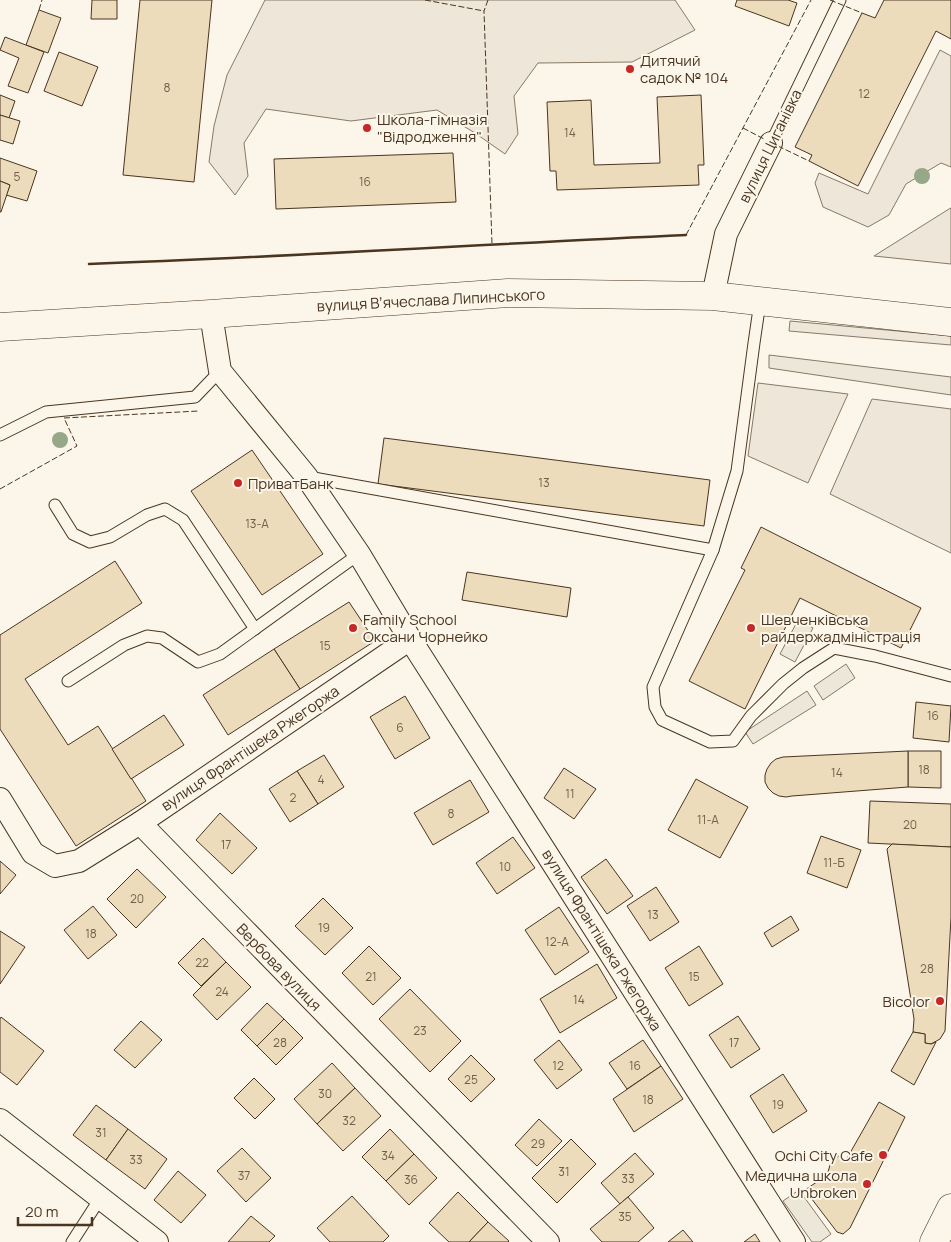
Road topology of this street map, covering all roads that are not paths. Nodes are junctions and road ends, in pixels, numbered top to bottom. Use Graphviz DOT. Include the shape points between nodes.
graph roads {
  1 [pos="840,0"];
  2 [pos="771,143"];
  3 [pos="713,296"];
  4 [pos="760,302"];
  5 [pos="210,314"];
  6 [pos="951,322"];
  7 [pos="0,327"];
  8 [pos="220,371"];
  9 [pos="0,435"];
  10 [pos="306,476"];
  11 [pos="55,505"];
  12 [pos="714,550"];
  13 [pos="359,554"];
  14 [pos="255,629"];
  15 [pos="410,639"];
  16 [pos="951,676"];
  17 [pos="68,681"];
  18 [pos="0,799"];
  19 [pos="140,823"];
  20 [pos="0,1120"];
  21 [pos="101,1198"];
  22 [pos="951,1208"];
  23 [pos="72,1242"];
  24 [pos="157,1242"];
  25 [pos="548,1242"];
  26 [pos="794,1242"];
  27 [pos="934,1242"];
  1 -- 2 [label="lane, вулиця Циганівка"];
  2 -- 3 [label="street, вулиця Циганівка" via="726,234"];
  3 -- 4 [label="main road, вулиця Вʼячеслава Липинського"];
  3 -- 5 [label="main road, вулиця Вʼячеслава Липинського" via="508,293"];
  4 -- 6 [label="main road, вулиця Вʼячеслава Липинського"];
  4 -- 12 [label="lane" via="737,471"];
  5 -- 7 [label="main road, вулиця Вʼячеслава Липинського"];
  5 -- 8 [label="street, вулиця Франтішека Ржегоржа"];
  8 -- 9 [label="lane" via="195,398 46,412"];
  8 -- 10 [label="street, вулиця Франтішека Ржегоржа"];
  10 -- 12 [label="lane"];
  10 -- 13 [label="street, вулиця Франтішека Ржегоржа"];
  11 -- 14 [label="lane" via="73,534 90,542 110,537 147,515 165,509 183,520"];
  12 -- 16 [label="lane" via="653,687 655,707 662,720 710,742 733,741 751,716 784,684 834,648"];
  13 -- 14 [label="lane"];
  13 -- 15 [label="street, вулиця Франтішека Ржегоржа"];
  14 -- 17 [label="lane" via="220,654 198,662 162,638 147,636 124,646"];
  15 -- 19 [label="street, вулиця Франтішека Ржегоржа"];
  15 -- 26 [label="street, вулиця Франтішека Ржегоржа"];
  18 -- 19 [label="street" via="33,852 55,866 79,861"];
  19 -- 25 [label="street, Вербова вулиця"];
  20 -- 21 [label="street"];
  21 -- 23 [label="lane"];
  21 -- 24 [label="street"];
  22 -- 27 [label="main road"];
}
